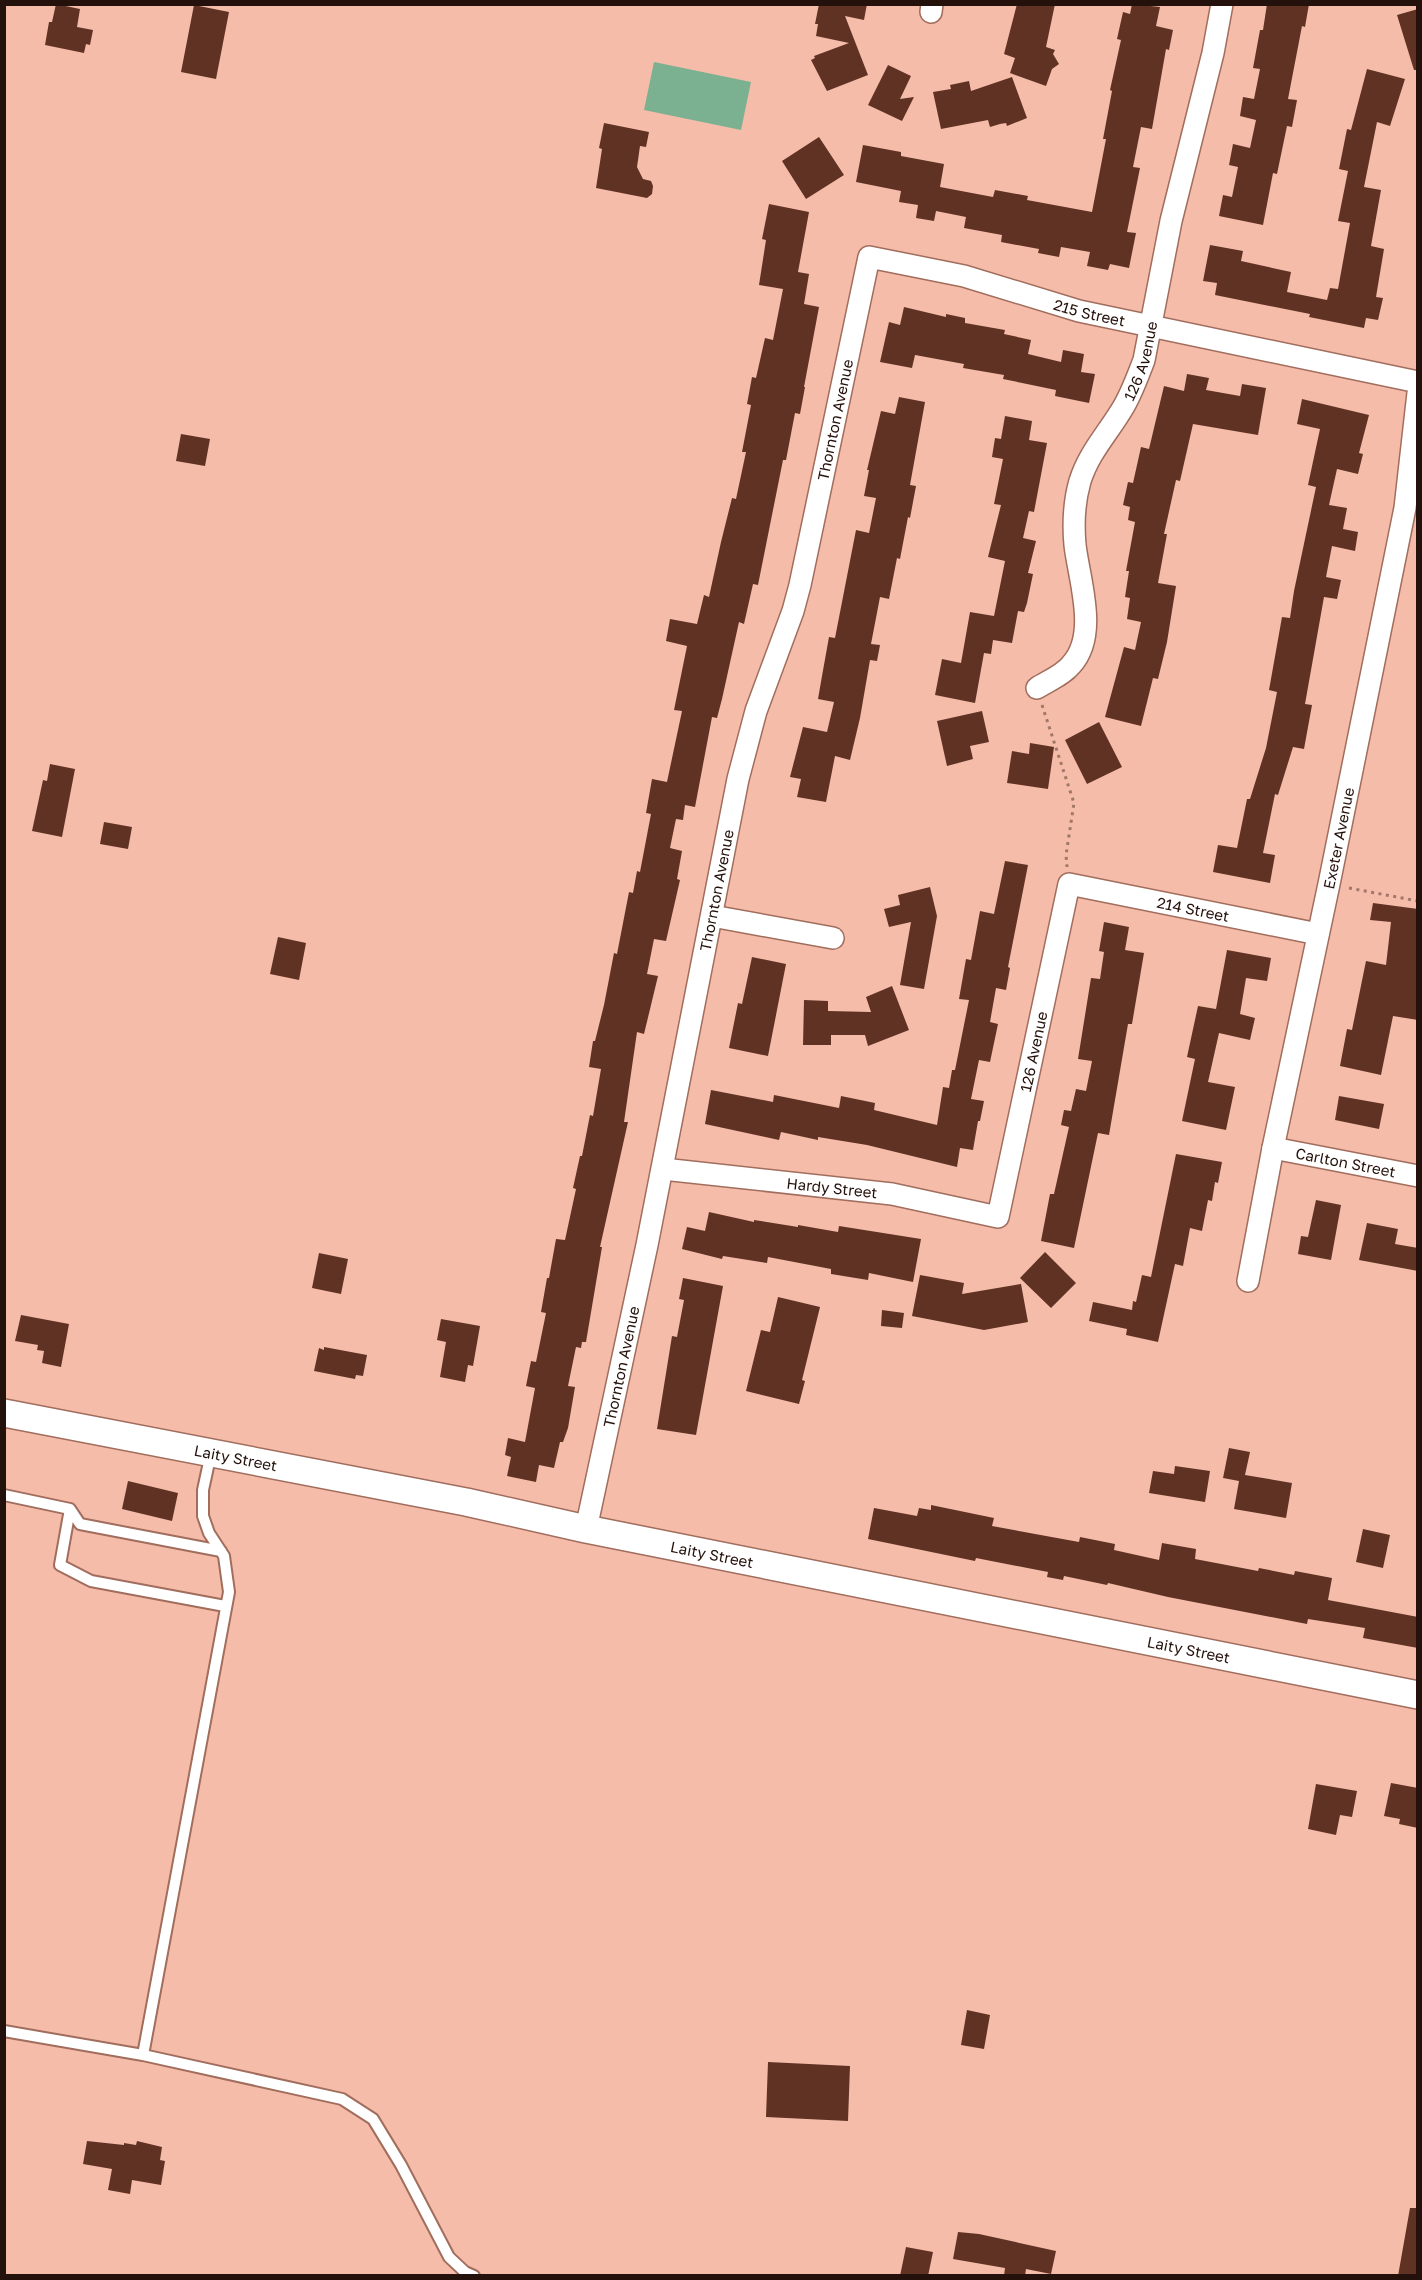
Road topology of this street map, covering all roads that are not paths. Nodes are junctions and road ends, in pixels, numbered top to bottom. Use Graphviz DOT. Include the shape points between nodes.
graph roads {
  1 [pos="1222,4"];
  2 [pos="869,257"];
  3 [pos="1151,325"];
  4 [pos="1418,382"];
  5 [pos="1418,393"];
  6 [pos="1037,688"];
  7 [pos="1069,884"];
  8 [pos="712,916"];
  9 [pos="1318,934"];
  10 [pos="833,938"];
  11 [pos="1273,1148"];
  12 [pos="663,1169"];
  13 [pos="1418,1176"];
  14 [pos="998,1217"];
  15 [pos="1248,1281"];
  16 [pos="4,1413"];
  17 [pos="211,1453"];
  18 [pos="4,1495"];
  19 [pos="70,1509"];
  20 [pos="586,1529"];
  21 [pos="221,1551"];
  22 [pos="225,1606"];
  23 [pos="1418,1695"];
  24 [pos="4,2031"];
  25 [pos="143,2055"];
  26 [pos="474,2276"];
  1 -- 3 [label="street, 126 Avenue"];
  2 -- 3 [label="street, 215 Street" via="964,276 1079,311"];
  2 -- 8 [label="street, Thornton Avenue" via="800,585 743,759"];
  3 -- 4 [label="street, 215 Street"];
  3 -- 6 [label="street, 126 Avenue" via="1138,376 1122,409 1091,453 1077,493 1075,545 1085,596 1079,652 1070,667"];
  5 -- 9 [label="street, Exeter Avenue" via="1405,508"];
  7 -- 9 [label="street, 214 Street"];
  7 -- 14 [label="street, 126 Avenue"];
  8 -- 10 [label="street"];
  8 -- 12 [label="street, Thornton Avenue"];
  9 -- 11 [label="street, Exeter Avenue"];
  11 -- 13 [label="street, Carlton Street"];
  11 -- 15 [label="street, Exeter Avenue"];
  12 -- 14 [label="street, Hardy Street" via="892,1194"];
  12 -- 20 [label="street, Thornton Avenue"];
  16 -- 17 [label="street, Laity Street"];
  17 -- 20 [label="street, Laity Street"];
  17 -- 21 [label="lane" via="203,1491 203,1516"];
  18 -- 19 [label="lane"];
  19 -- 21 [label="lane" via="80,1524"];
  19 -- 22 [label="lane" via="60,1565 91,1581"];
  20 -- 23 [label="street, Laity Street"];
  21 -- 22 [label="lane" via="229,1592"];
  22 -- 25 [label="lane"];
  24 -- 25 [label="lane"];
  25 -- 26 [label="lane" via="342,2099 373,2119 449,2257"];
}
